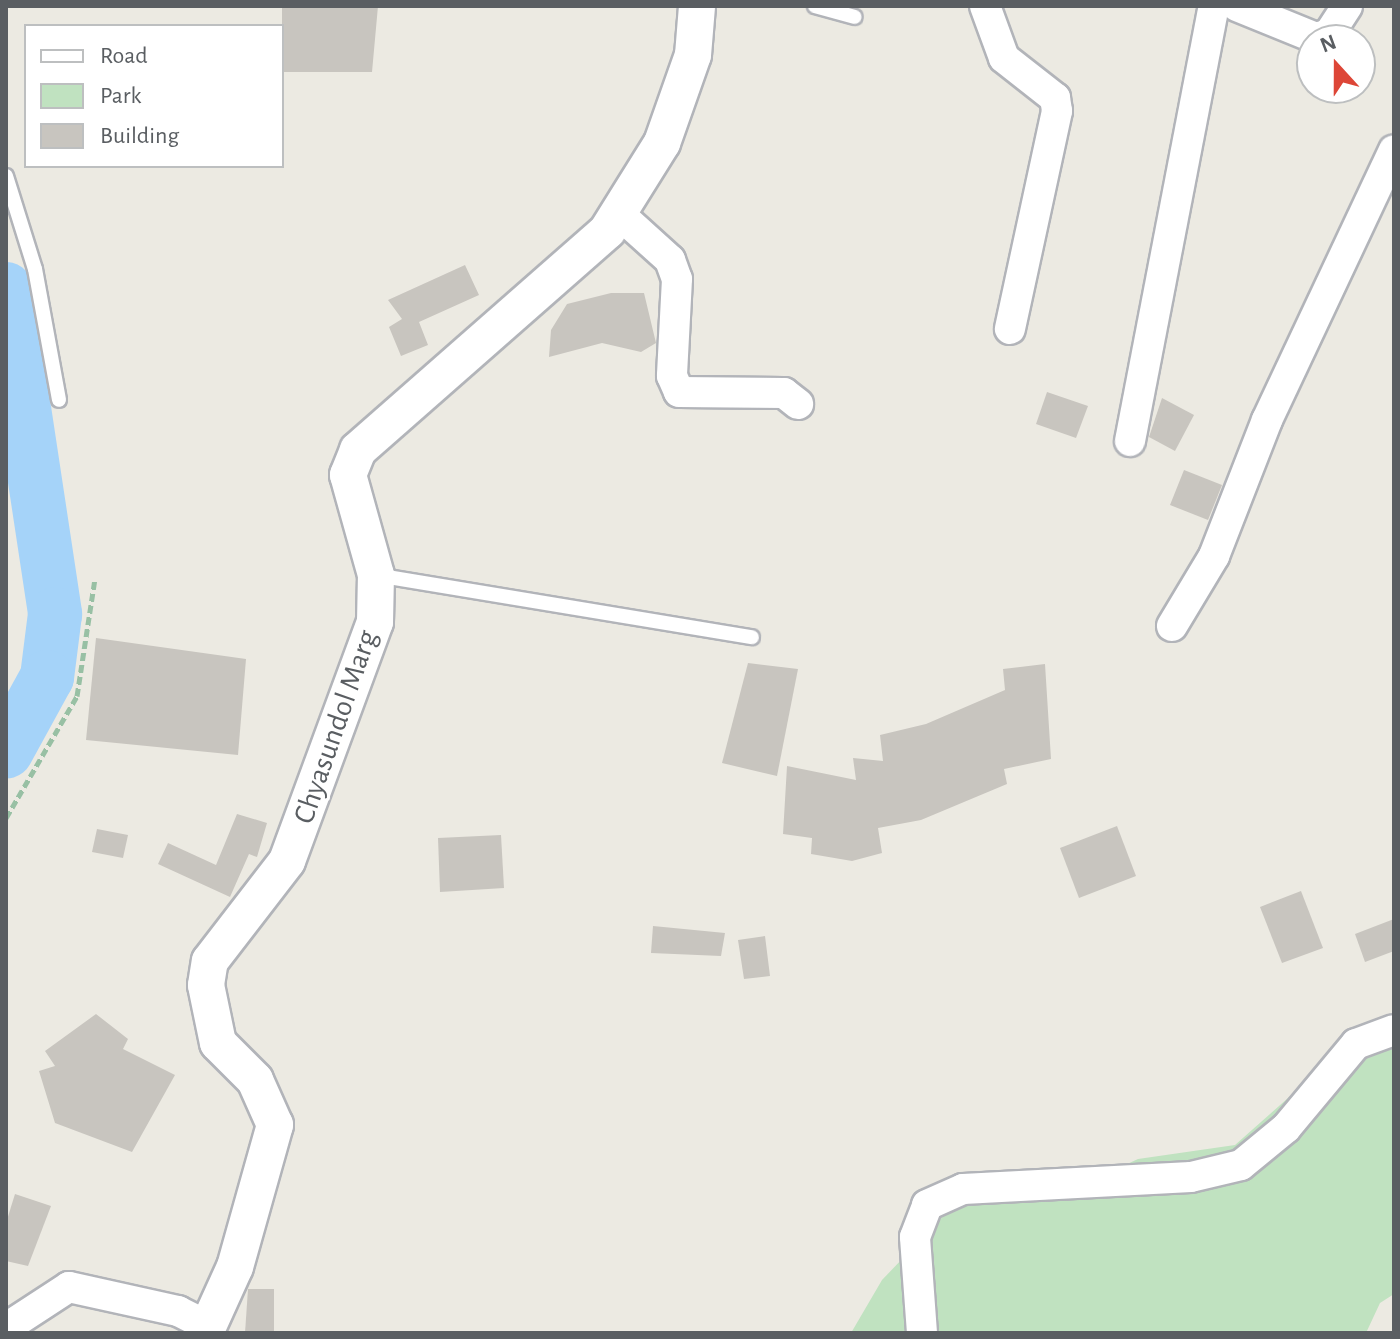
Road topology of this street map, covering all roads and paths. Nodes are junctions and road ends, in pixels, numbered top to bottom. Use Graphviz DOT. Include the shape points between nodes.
graph roads {
  1 [pos="697,6"];
  2 [pos="815,6"];
  3 [pos="985,6"];
  4 [pos="1214,6"];
  5 [pos="1237,6"];
  6 [pos="1347,6"];
  7 [pos="855,17"];
  8 [pos="1394,150"];
  9 [pos="6,176"];
  10 [pos="618,213"];
  11 [pos="1010,329"];
  12 [pos="59,400"];
  13 [pos="798,404"];
  14 [pos="1130,441"];
  15 [pos="376,575"];
  16 [pos="95,578"];
  17 [pos="1172,626"];
  18 [pos="752,637"];
  19 [pos="6,818"];
  20 [pos="1394,1030"];
  21 [pos="6,1328"];
  22 [pos="206,1330"];
  23 [pos="922,1333"];
  1 -- 10 [label="street, Chyasundol Marg" via="693,55 662,143"];
  2 -- 7 [label="lane"];
  3 -- 11 [label="street" via="1004,58 1055,98 1057,111"];
  4 -- 14 [label="street"];
  5 -- 6 [label="street" via="1316,38 1329,34"];
  8 -- 17 [label="street" via="1267,420 1214,556"];
  9 -- 12 [label="lane" via="35,269"];
  10 -- 13 [label="street" via="670,260 677,279 672,376 679,392 784,393"];
  10 -- 15 [label="street, Chyasundol Marg" via="607,231 358,450 348,475"];
  15 -- 18 [label="lane"];
  15 -- 22 [label="street, Chyasundol Marg" via="375,622 297,839 287,861 210,961 206,985 218,1043 255,1080 275,1125 235,1267"];
  16 -- 19 [label="path" via="77,696"];
  20 -- 23 [label="street" via="1356,1044 1286,1128 1241,1165 1191,1177 963,1189 927,1205 915,1237"];
  21 -- 22 [label="street" via="69,1287 178,1311"];
}
